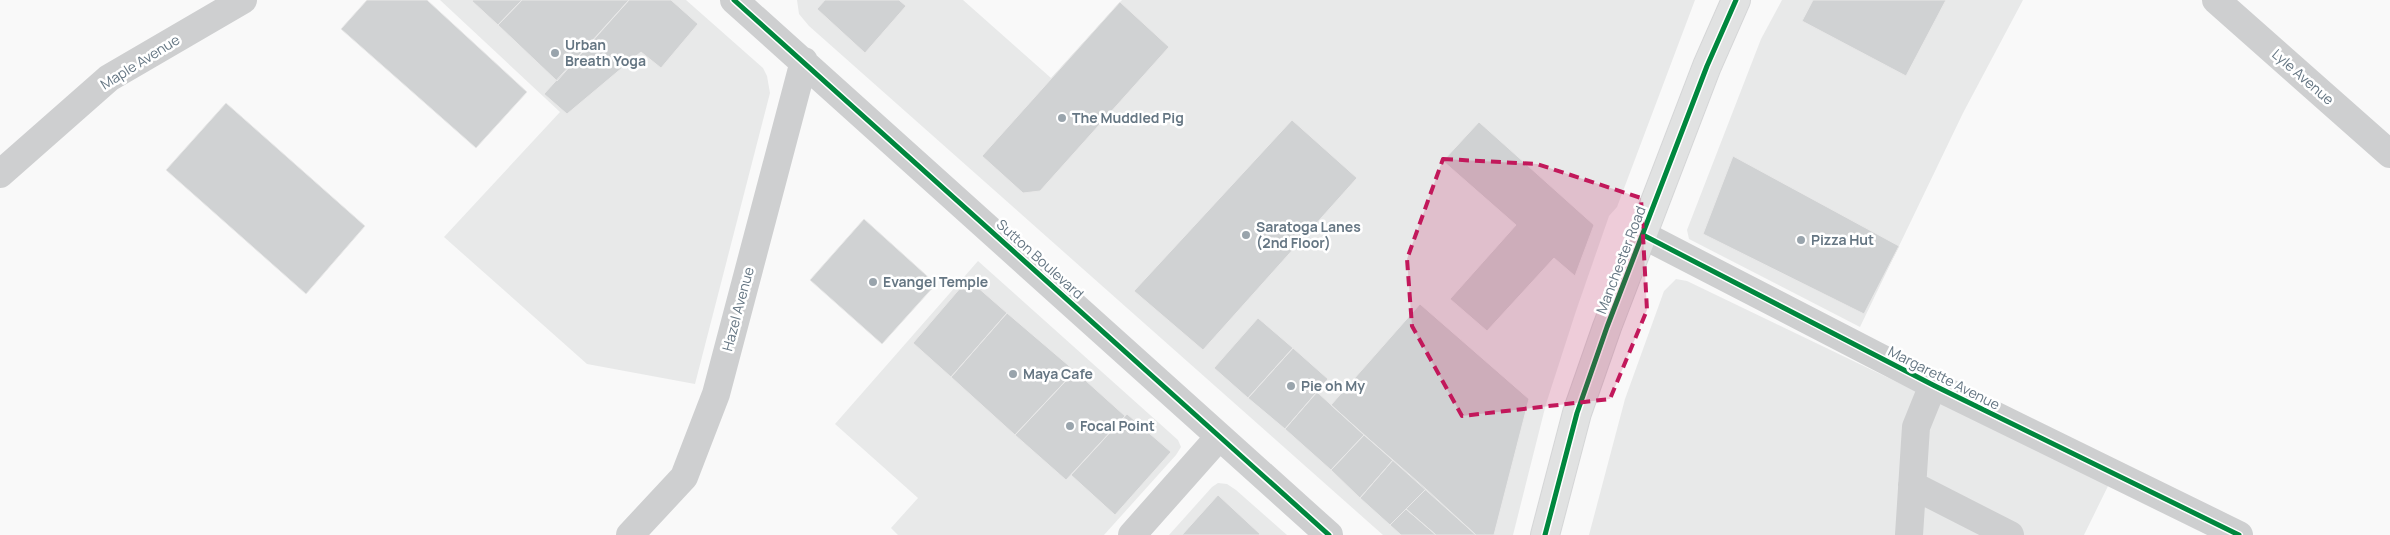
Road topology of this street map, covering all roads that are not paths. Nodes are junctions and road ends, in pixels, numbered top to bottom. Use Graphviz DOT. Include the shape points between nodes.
graph roads {
  1 [pos="243,0"];
  2 [pos="1736,0"];
  3 [pos="2216,0"];
  4 [pos="750,5"];
  5 [pos="804,61"];
  6 [pos="2390,154"];
  7 [pos="0,174"];
  8 [pos="1643,235"];
  9 [pos="1933,385"];
  10 [pos="1219,437"];
  11 [pos="1912,485"];
  12 [pos="630,535"];
  13 [pos="1132,535"];
  14 [pos="1329,535"];
  15 [pos="1545,535"];
  16 [pos="1909,535"];
  17 [pos="2010,535"];
  18 [pos="2239,535"];
  1 -- 7 [label="street, Maple Avenue" via="109,78"];
  2 -- 8 [label="main road, Manchester Road" via="1706,66"];
  3 -- 6 [label="street, Lyle Avenue"];
  4 -- 5 [label="street, Sutton Boulevard"];
  5 -- 10 [label="street, Sutton Boulevard"];
  5 -- 12 [label="street, Hazel Avenue" via="716,394 684,477"];
  8 -- 9 [label="street, Margarette Avenue"];
  8 -- 15 [label="main road, Manchester Road" via="1577,413"];
  9 -- 11 [label="street" via="1916,427"];
  9 -- 18 [label="street, Margarette Avenue"];
  10 -- 13 [label="street"];
  10 -- 14 [label="street, Sutton Boulevard"];
  11 -- 16 [label="street"];
  11 -- 17 [label="street"];
}
